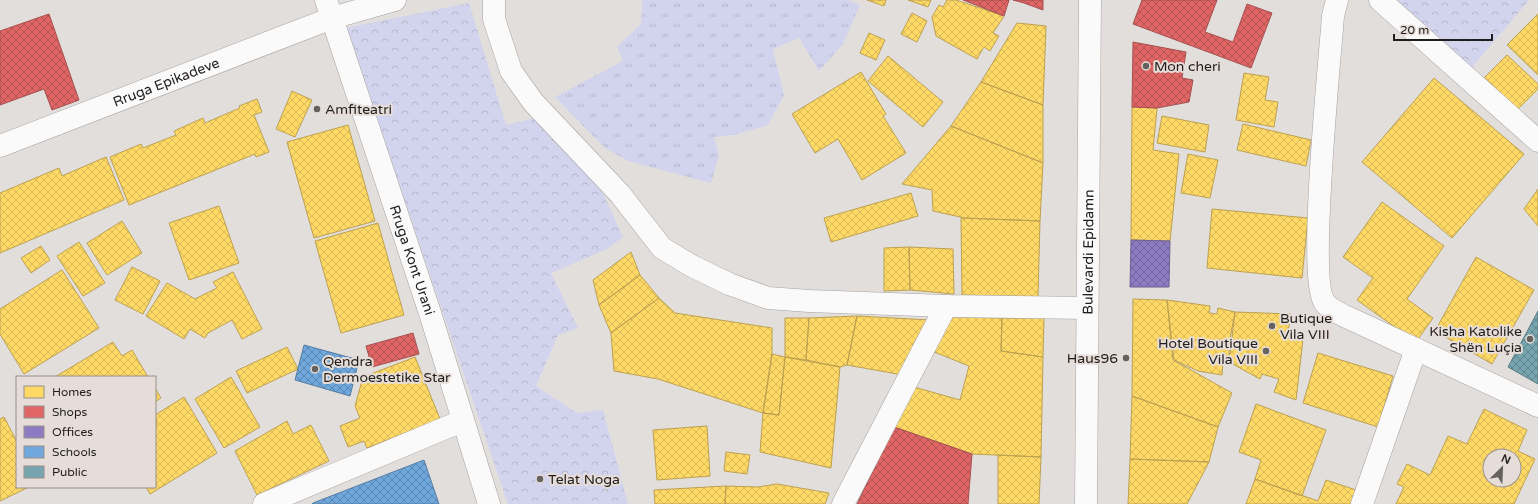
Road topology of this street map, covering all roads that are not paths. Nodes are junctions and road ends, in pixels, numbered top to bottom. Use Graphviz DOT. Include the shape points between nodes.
graph roads {
  1 [pos="395,0"];
  2 [pos="494,0"];
  3 [pos="1090,0"];
  4 [pos="1337,0"];
  5 [pos="1380,0"];
  6 [pos="329,9"];
  7 [pos="1538,141"];
  8 [pos="0,146"];
  9 [pos="946,306"];
  10 [pos="1087,308"];
  11 [pos="1416,349"];
  12 [pos="1538,406"];
  13 [pos="462,421"];
  14 [pos="264,504"];
  15 [pos="489,504"];
  16 [pos="843,504"];
  17 [pos="1086,504"];
  18 [pos="1362,504"];
  1 -- 6 [label="street, Rruga Epikadeve"];
  2 -- 9 [label="street" via="494,19 511,71 533,102 620,194 662,248 729,284 768,298"];
  3 -- 10 [label="street, Bulevardi Epidamn"];
  4 -- 11 [label="street" via="1333,16 1318,232 1318,283 1324,302 1340,313"];
  5 -- 7 [label="street"];
  6 -- 8 [label="street, Rruga Epikadeve"];
  6 -- 13 [label="street, Rruga Kont Urani" via="430,313"];
  9 -- 10 [label="street"];
  9 -- 16 [label="street"];
  10 -- 17 [label="street, Bulevardi Epidamn"];
  11 -- 12 [label="street"];
  11 -- 18 [label="street"];
  13 -- 14 [label="street"];
  13 -- 15 [label="street, Rruga Kont Urani"];
}
